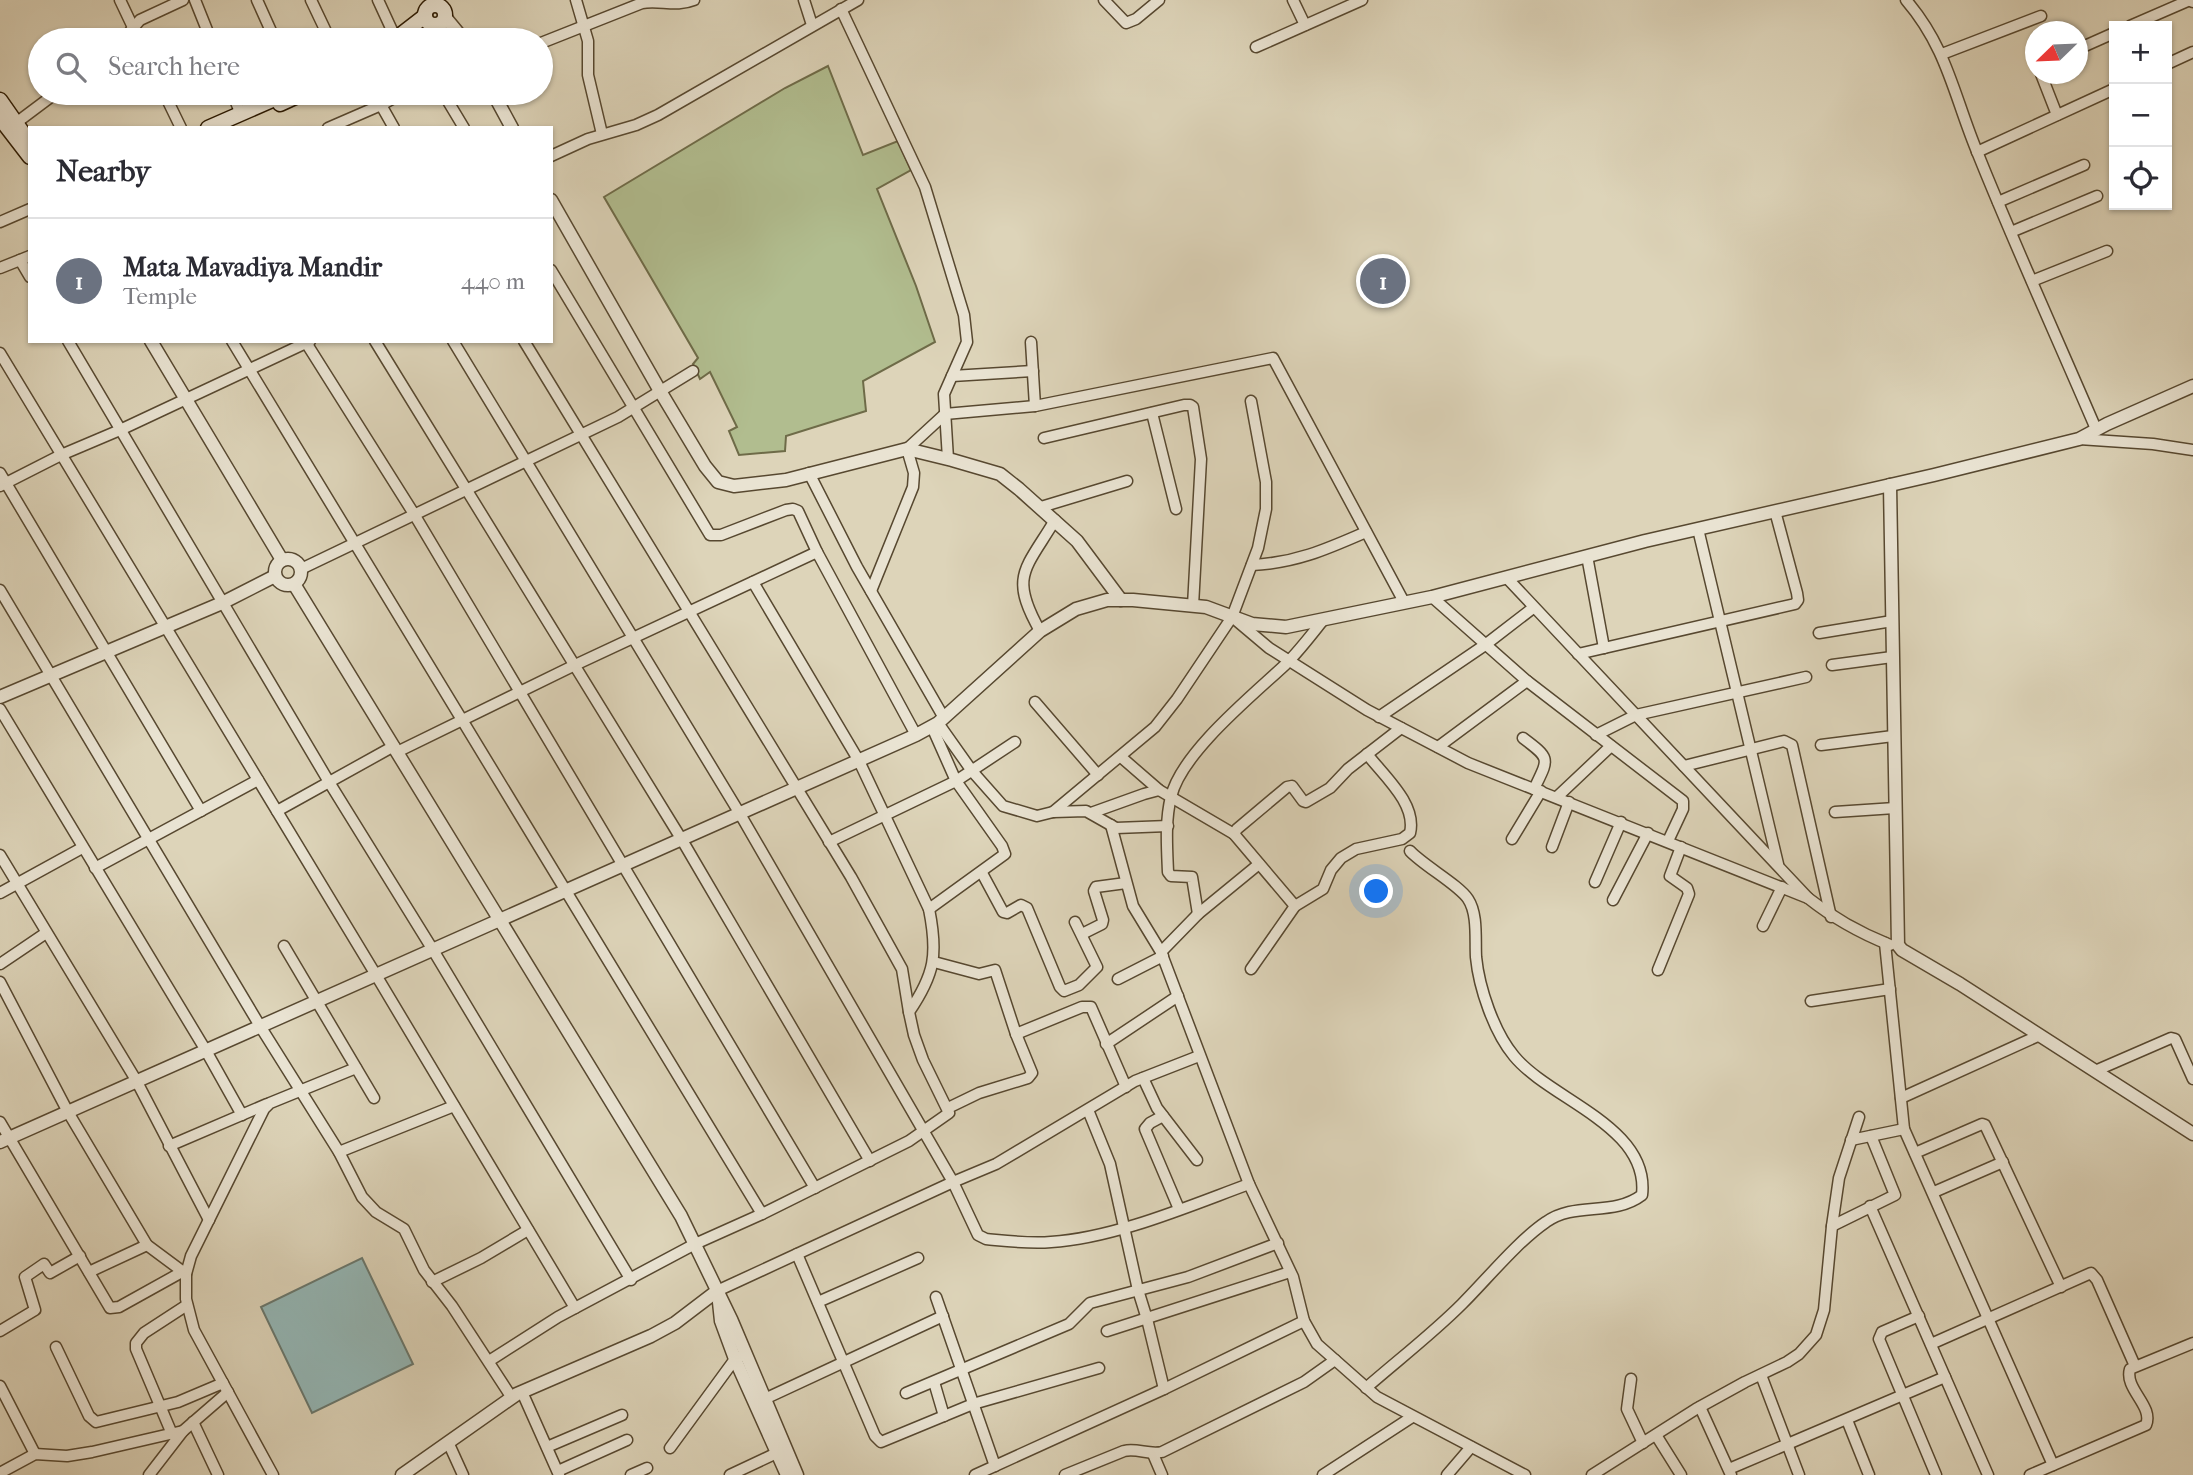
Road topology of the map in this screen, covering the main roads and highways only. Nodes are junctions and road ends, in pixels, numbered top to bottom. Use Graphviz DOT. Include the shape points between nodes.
graph roads {
  1 [pos="434,10"];
  2 [pos="413,28"];
  3 [pos="0,100"];
  4 [pos="261,105"];
  5 [pos="277,105"];
  6 [pos="0,118"];
  7 [pos="213,126"];
  8 [pos="230,126"];
  9 [pos="28,140"];
  10 [pos="28,154"];
  1 -- 2 [label="main road"];
  3 -- 9 [label="main road"];
  4 -- 7 [label="main road"];
  5 -- 8 [label="main road"];
  6 -- 10 [label="main road"];
}
